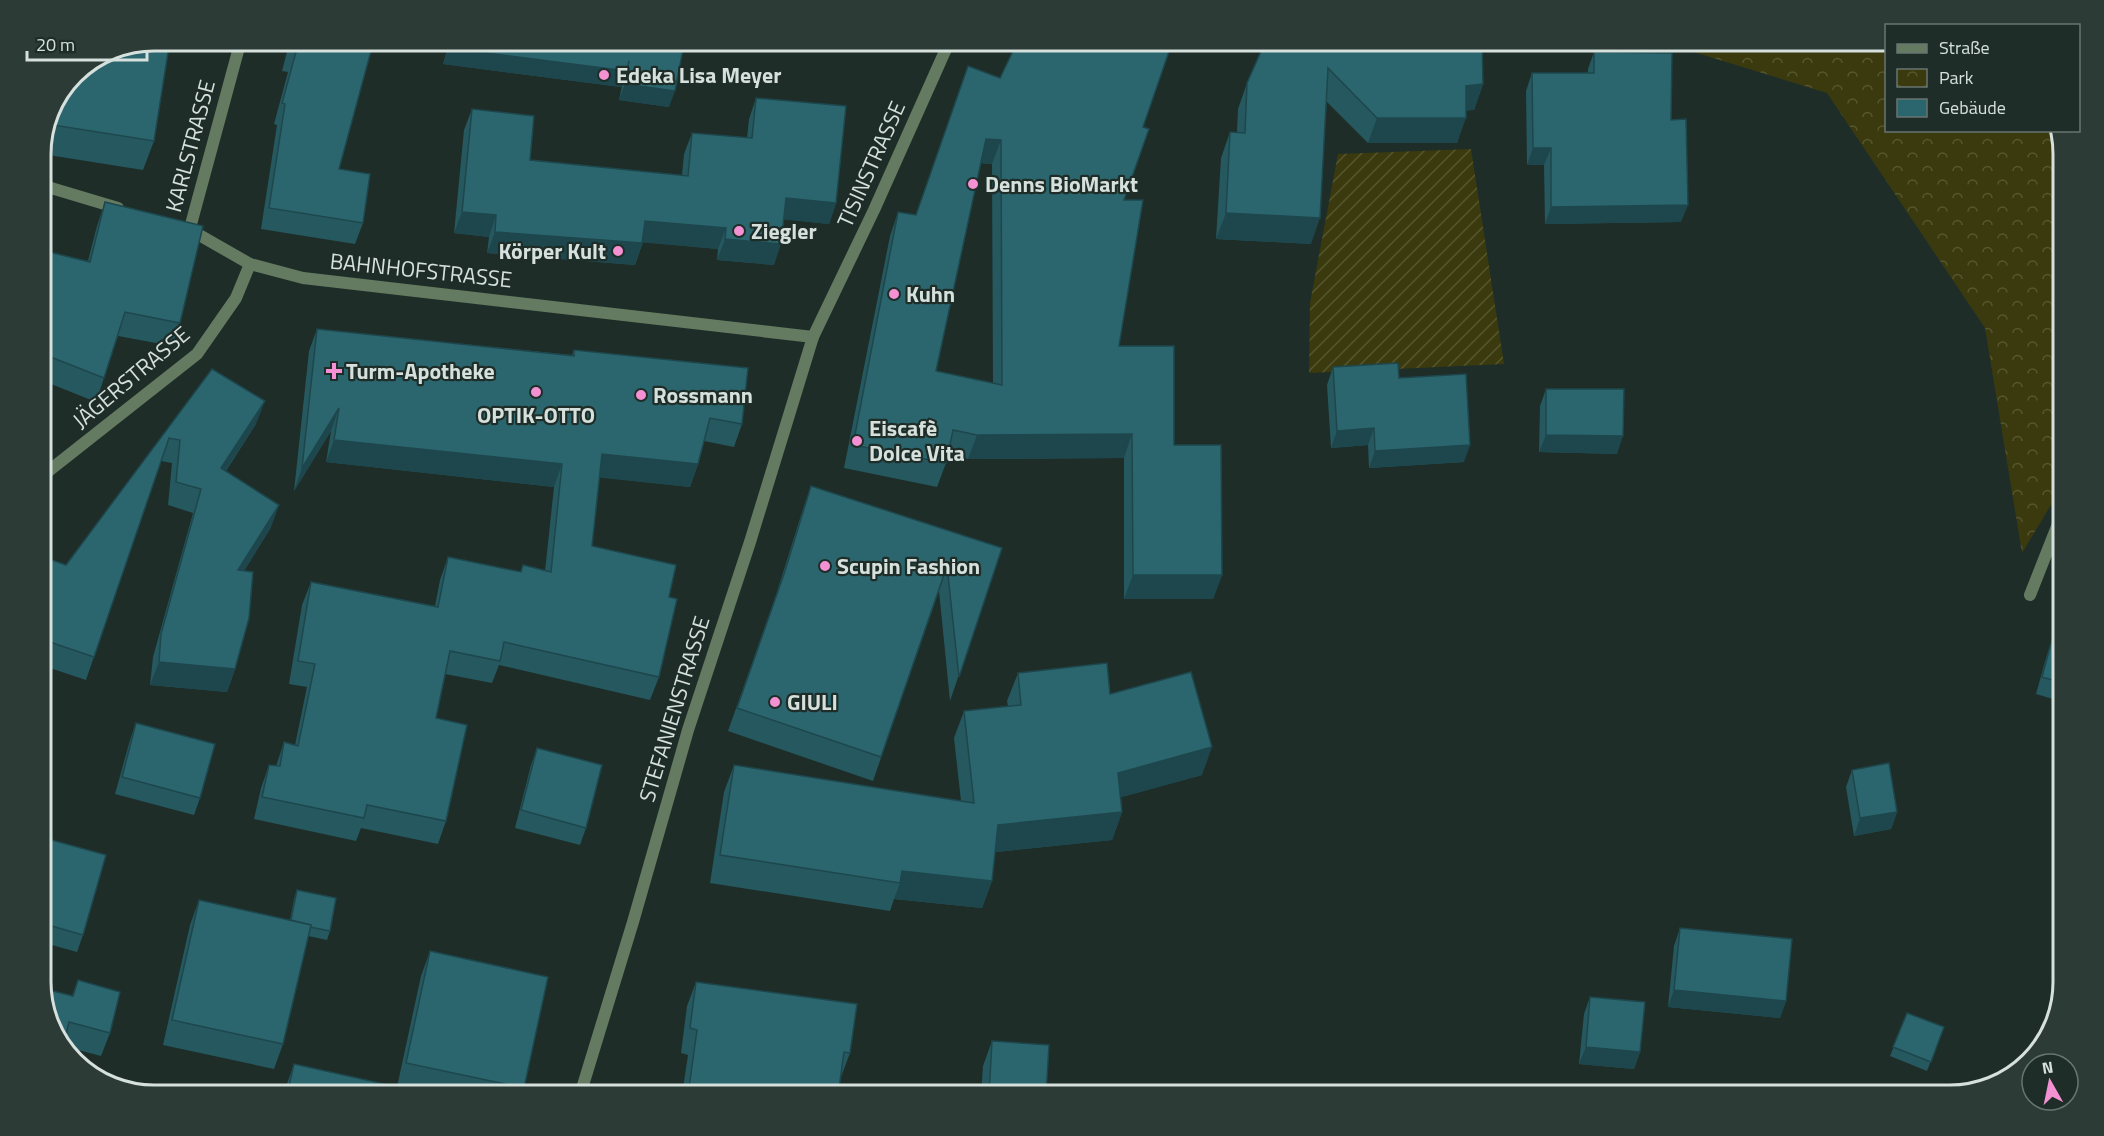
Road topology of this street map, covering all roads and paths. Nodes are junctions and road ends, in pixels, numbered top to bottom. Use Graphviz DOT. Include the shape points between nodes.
graph roads {
  1 [pos="238,51"];
  2 [pos="945,51"];
  3 [pos="51,188"];
  4 [pos="132,212"];
  5 [pos="184,227"];
  6 [pos="250,264"];
  7 [pos="813,336"];
  8 [pos="51,469"];
  9 [pos="2053,537"];
  10 [pos="2030,595"];
  11 [pos="583,1085"];
  1 -- 5 [label="street, KARLSTRASSE"];
  2 -- 7 [label="street, TISINSTRASSE"];
  3 -- 4 [label="street"];
  5 -- 6 [label="street, BAHNHOFSTRASSE"];
  6 -- 7 [label="street, BAHNHOFSTRASSE" via="303,278"];
  6 -- 8 [label="street, JÄGERSTRASSE" via="236,298 197,354"];
  7 -- 11 [label="street, STEFANIENSTRASSE" via="688,730"];
  9 -- 10 [label="street"];
}
